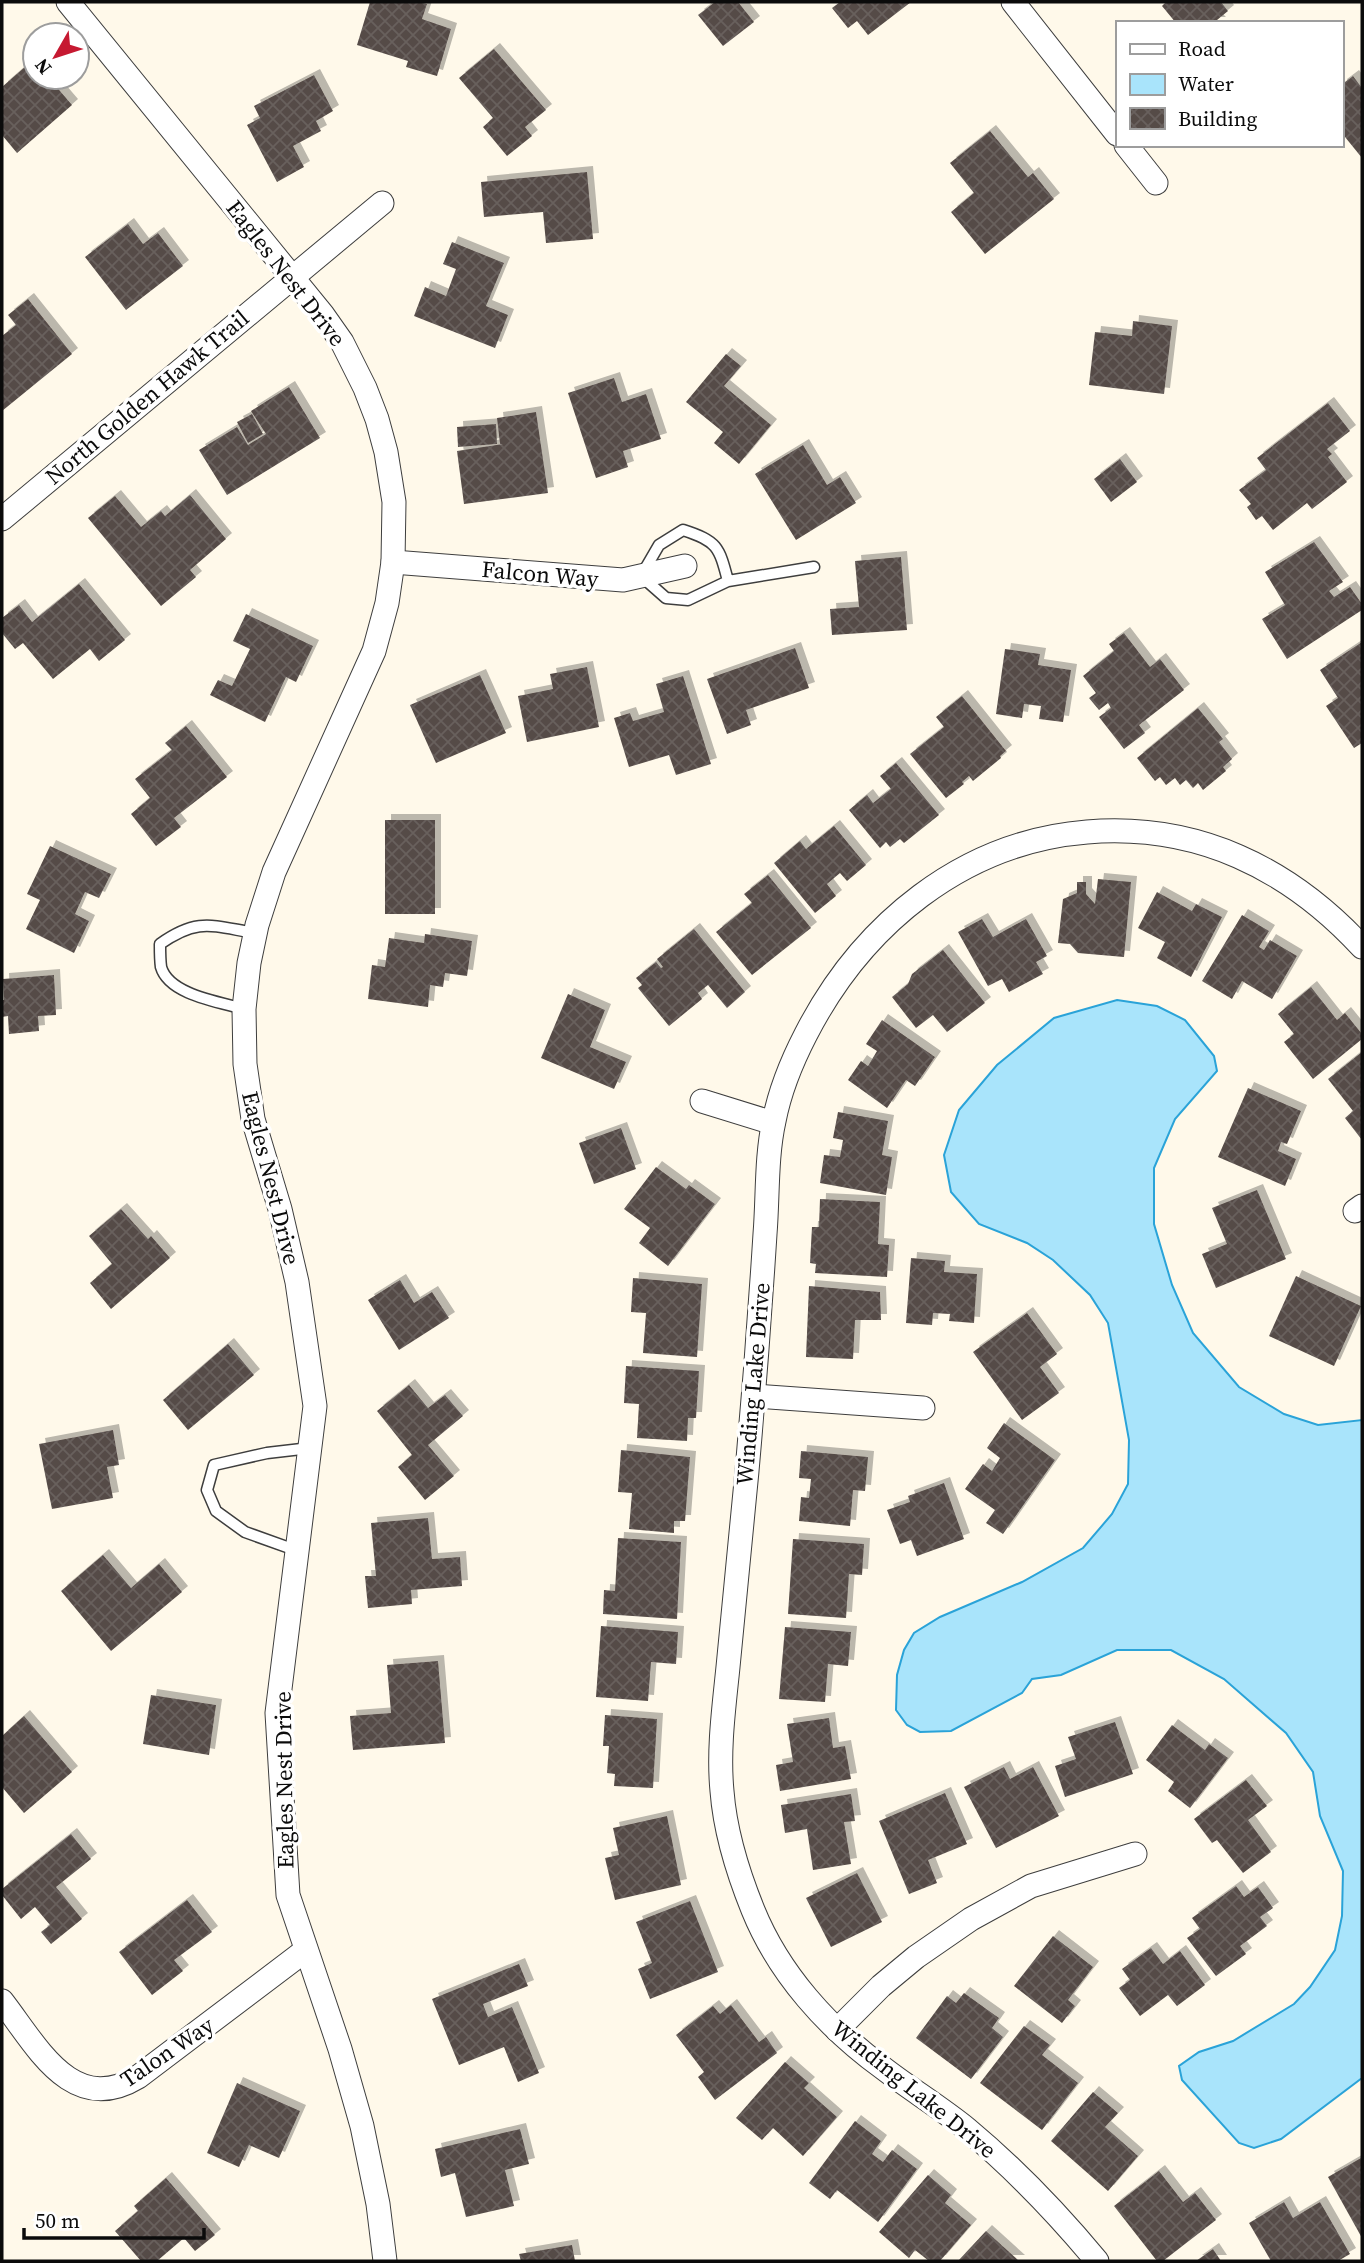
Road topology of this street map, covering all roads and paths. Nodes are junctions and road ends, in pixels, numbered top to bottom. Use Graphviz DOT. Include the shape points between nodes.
graph roads {
  1 [pos="68,2"];
  2 [pos="1013,2"];
  3 [pos="1116,133"];
  4 [pos="1128,147"];
  5 [pos="1156,183"];
  6 [pos="382,203"];
  7 [pos="292,276"];
  8 [pos="2,519"];
  9 [pos="393,562"];
  10 [pos="685,566"];
  11 [pos="814,567"];
  12 [pos="641,576"];
  13 [pos="728,581"];
  14 [pos="255,933"];
  15 [pos="1362,947"];
  16 [pos="244,1009"];
  17 [pos="702,1101"];
  18 [pos="773,1123"];
  19 [pos="754,1396"];
  20 [pos="923,1408"];
  21 [pos="310,1448"];
  22 [pos="298,1551"];
  23 [pos="1135,1854"];
  24 [pos="306,1950"];
  25 [pos="2,2001"];
  26 [pos="837,2030"];
  27 [pos="385,2261"];
  28 [pos="1097,2261"];
  1 -- 7 [label="street, Eagles Nest Drive"];
  2 -- 3 [label="street"];
  4 -- 5 [label="street"];
  6 -- 7 [label="street, North Golden Hawk Trail"];
  7 -- 8 [label="street, North Golden Hawk Trail"];
  7 -- 9 [label="street, Eagles Nest Drive" via="342,342 377,419 394,502"];
  9 -- 12 [label="street, Falcon Way" via="623,580"];
  9 -- 14 [label="street, Eagles Nest Drive" via="374,651 274,872"];
  10 -- 12 [label="street, Falcon Way"];
  11 -- 13 [label="lane"];
  12 -- 13 [label="lane" via="666,598 688,600"];
  12 -- 13 [label="lane" via="659,545 682,530 708,538 722,556"];
  14 -- 16 [label="street, Eagles Nest Drive"];
  14 -- 16 [label="lane" via="207,925 187,927 160,944 162,968 174,985"];
  15 -- 18 [label="street, Winding Lake Drive" via="1306,894 1231,852 1149,832 1106,830 1025,843 947,877 896,915 859,953 820,1008 795,1056"];
  16 -- 21 [label="street, Eagles Nest Drive" via="253,1119 297,1282 315,1406"];
  17 -- 18 [label="street"];
  18 -- 19 [label="street, Winding Lake Drive"];
  19 -- 20 [label="street"];
  19 -- 26 [label="street, Winding Lake Drive" via="722,1729 721,1788 740,1874 755,1916 781,1964"];
  21 -- 22 [label="street, Eagles Nest Drive"];
  21 -- 22 [label="lane" via="214,1465 207,1490 216,1511 245,1532"];
  22 -- 24 [label="street, Eagles Nest Drive" via="277,1713 288,1895"];
  23 -- 26 [label="street" via="1031,1886 971,1919 916,1957"];
  24 -- 25 [label="street, Talon Way" via="138,2077 107,2090 71,2082 57,2071"];
  24 -- 27 [label="street, Eagles Nest Drive" via="362,2126"];
  26 -- 28 [label="street, Winding Lake Drive" via="1012,2167"];
}
